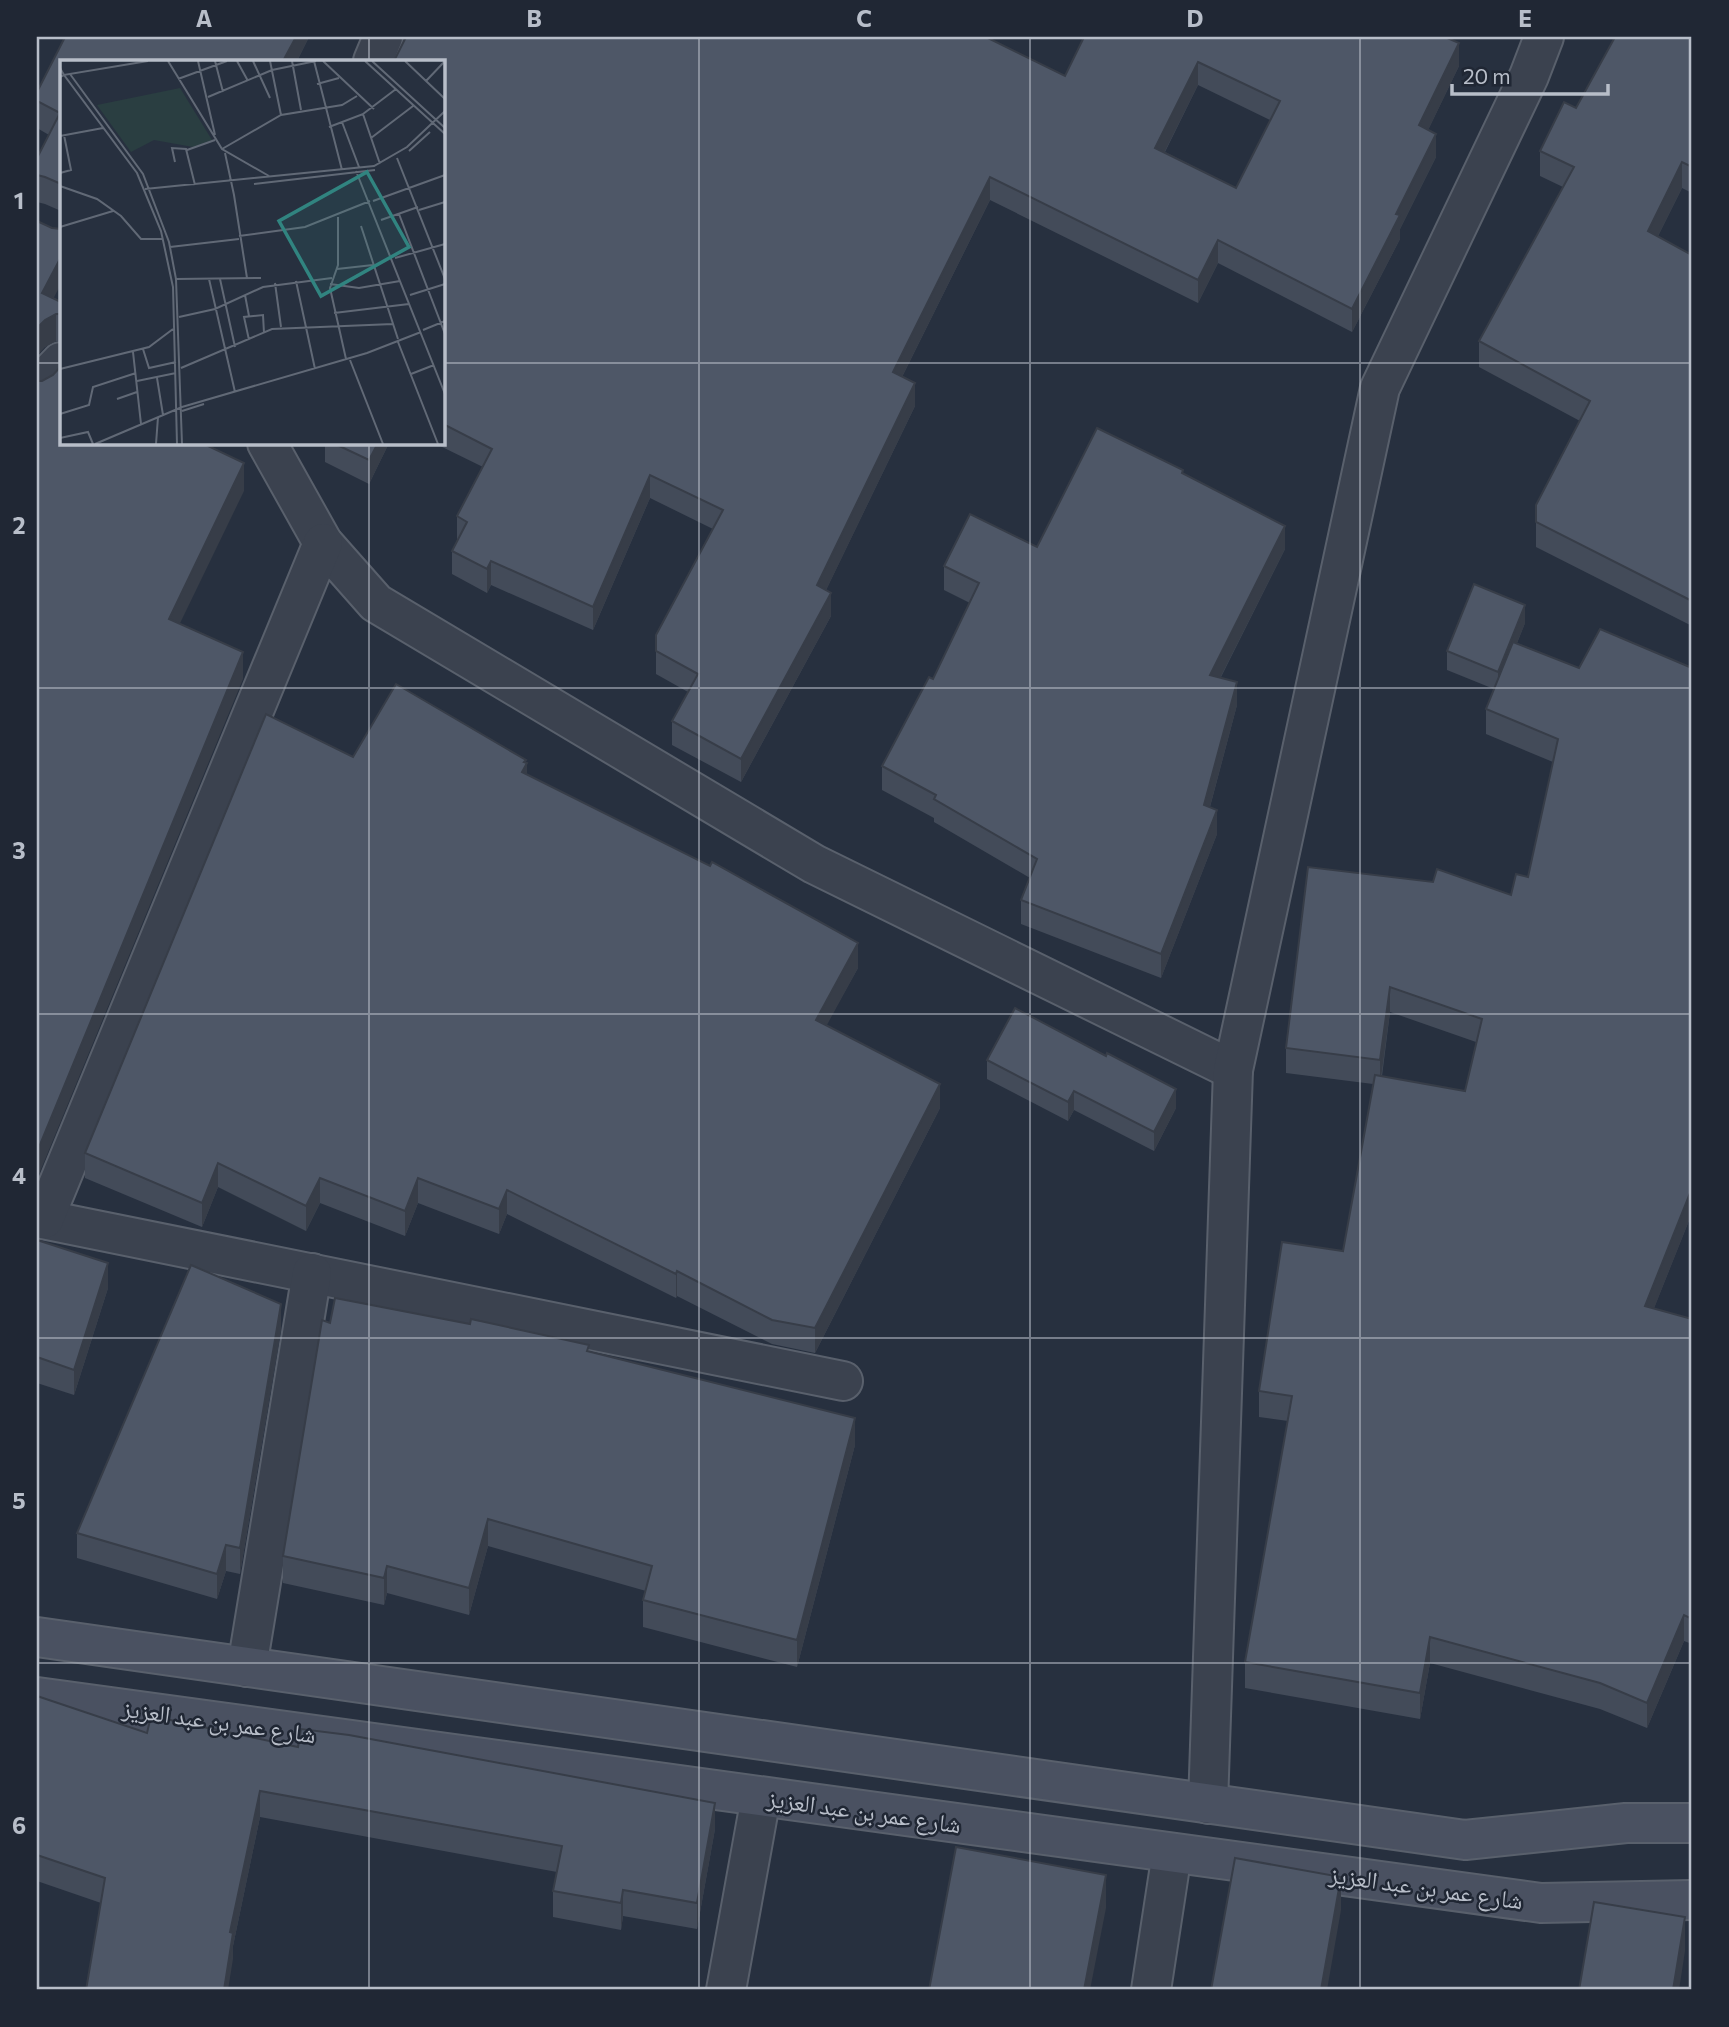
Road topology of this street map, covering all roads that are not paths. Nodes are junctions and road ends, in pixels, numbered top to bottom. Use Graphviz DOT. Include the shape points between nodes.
graph roads {
  1 [pos="383,37"];
  2 [pos="1544,37"];
  3 [pos="373,60"];
  4 [pos="60,363"];
  5 [pos="37,387"];
  6 [pos="268,444"];
  7 [pos="323,543"];
  8 [pos="1233,1070"];
  9 [pos="41,1219"];
  10 [pos="312,1273"];
  11 [pos="843,1381"];
  12 [pos="37,1637"];
  13 [pos="247,1667"];
  14 [pos="37,1697"];
  15 [pos="761,1797"];
  16 [pos="1208,1804"];
  17 [pos="1692,1823"];
  18 [pos="1172,1853"];
  19 [pos="1692,1900"];
  20 [pos="726,1990"];
  21 [pos="1151,1990"];
  1 -- 3 [label="street"];
  2 -- 8 [label="street" via="1380,388"];
  4 -- 5 [label="street"];
  6 -- 7 [label="street"];
  7 -- 8 [label="street" via="376,603 814,864"];
  7 -- 9 [label="street"];
  8 -- 16 [label="street"];
  9 -- 10 [label="street"];
  10 -- 11 [label="street"];
  10 -- 13 [label="street"];
  12 -- 13 [label="main road"];
  13 -- 16 [label="main road"];
  14 -- 15 [label="main road, شارع عمر بن عبد العزيز"];
  15 -- 18 [label="main road, شارع عمر بن عبد العزيز"];
  15 -- 20 [label="street"];
  16 -- 17 [label="main road" via="1465,1840 1626,1823"];
  18 -- 19 [label="main road, شارع عمر بن عبد العزيز" via="1541,1903"];
  18 -- 21 [label="street"];
}
